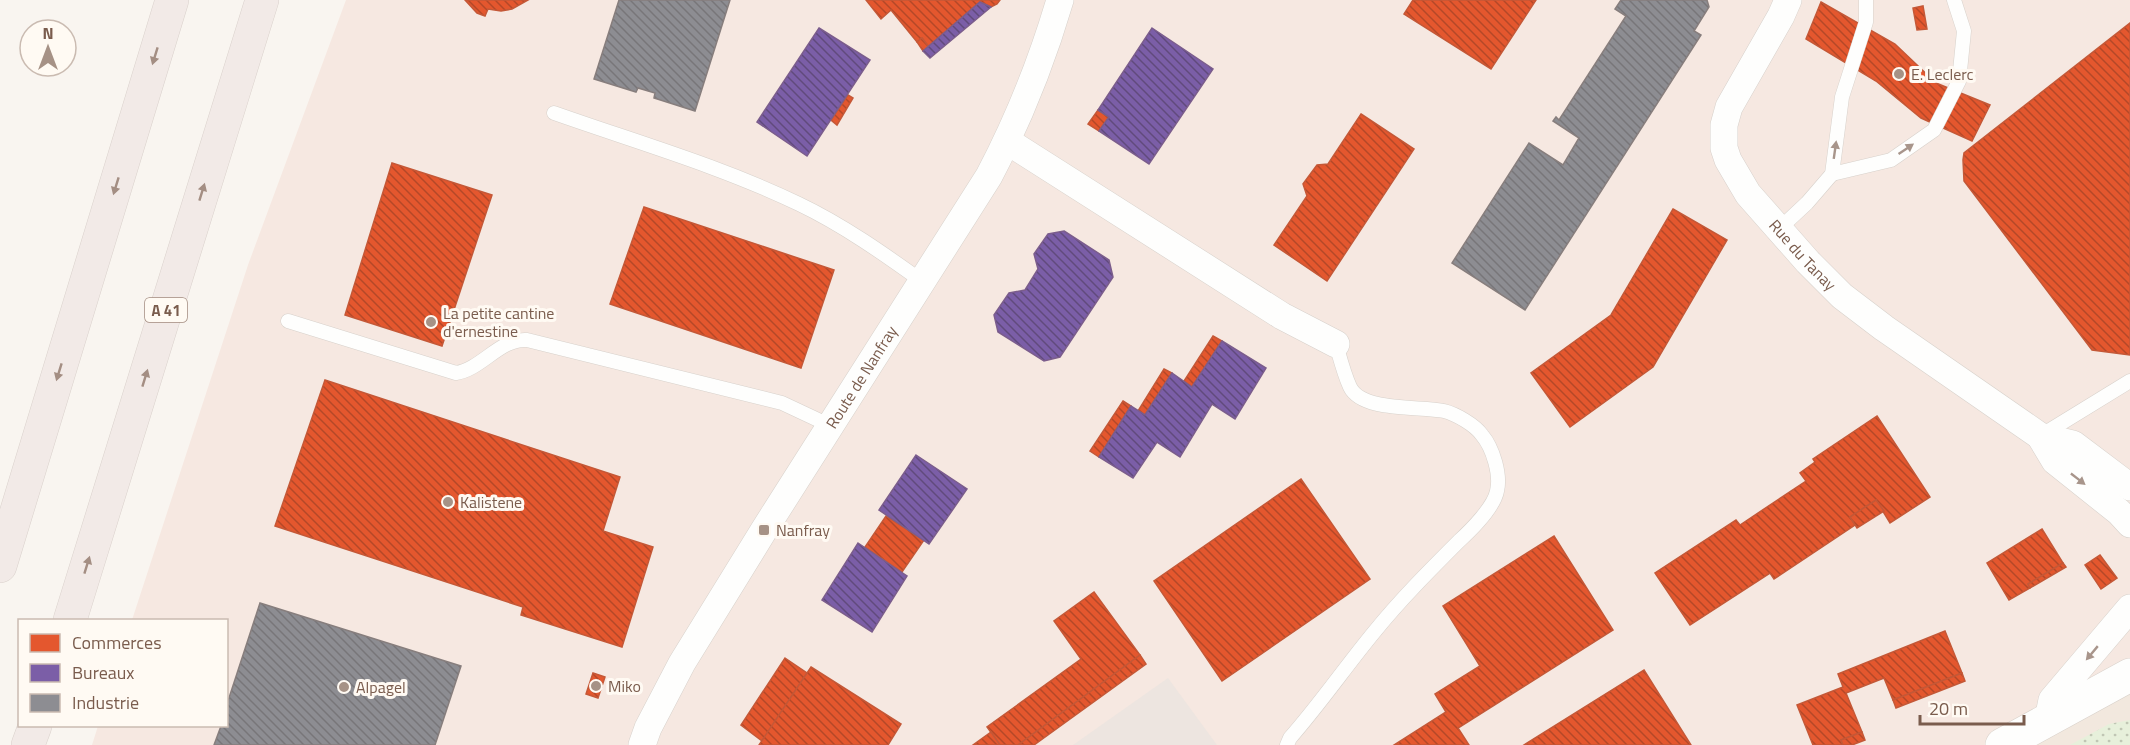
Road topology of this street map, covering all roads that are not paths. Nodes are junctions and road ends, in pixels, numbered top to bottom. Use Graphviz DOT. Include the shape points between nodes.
graph roads {
  1 [pos="172,0"];
  2 [pos="262,0"];
  3 [pos="1060,0"];
  4 [pos="1788,0"];
  5 [pos="1866,0"];
  6 [pos="1954,0"];
  7 [pos="554,113"];
  8 [pos="1008,141"];
  9 [pos="1832,174"];
  10 [pos="1779,229"];
  11 [pos="923,282"];
  12 [pos="288,321"];
  13 [pos="1336,344"];
  14 [pos="2130,381"];
  15 [pos="831,426"];
  16 [pos="2040,436"];
  17 [pos="2130,487"];
  18 [pos="2130,524"];
  19 [pos="0,566"];
  20 [pos="2130,608"];
  21 [pos="70,619"];
  22 [pos="2130,675"];
  23 [pos="2048,720"];
  24 [pos="35,727"];
  25 [pos="28,745"];
  26 [pos="642,745"];
  27 [pos="1287,745"];
  28 [pos="2002,745"];
  1 -- 19 [label="highway, one-way"];
  21 -- 2 [label="highway, A 41, one-way"];
  3 -- 8 [label="street, Route de Nanfray"];
  4 -- 10 [label="street, Rue du Tanay" via="1729,107 1723,134 1728,160 1740,183"];
  9 -- 5 [label="lane, one-way" via="1842,97 1866,21"];
  9 -- 6 [label="lane, one-way" via="1891,160 1934,130 1959,81 1964,31"];
  7 -- 11 [label="lane" via="711,166 800,204 875,247"];
  8 -- 11 [label="street, Route de Nanfray"];
  8 -- 13 [label="street" via="1282,316"];
  9 -- 10 [label="lane"];
  10 -- 16 [label="street, Rue du Tanay" via="1842,296"];
  11 -- 15 [label="street, Route de Nanfray"];
  12 -- 15 [label="lane" via="456,373 472,368 513,341 527,340 782,403"];
  13 -- 27 [label="lane" via="1351,390 1362,399 1446,412 1482,434 1497,473 1497,492 1468,532 1414,585 1375,631"];
  14 -- 16 [label="lane"];
  15 -- 26 [label="street, Route de Nanfray" via="682,663"];
  16 -- 17 [label="street" via="2073,444"];
  16 -- 18 [label="street, one-way" via="2055,461"];
  20 -- 23 [label="street, one-way" via="2052,700"];
  22 -- 23 [label="main road"];
  23 -- 28 [label="main road"];
  24 -- 25 [label="highway"];
}
